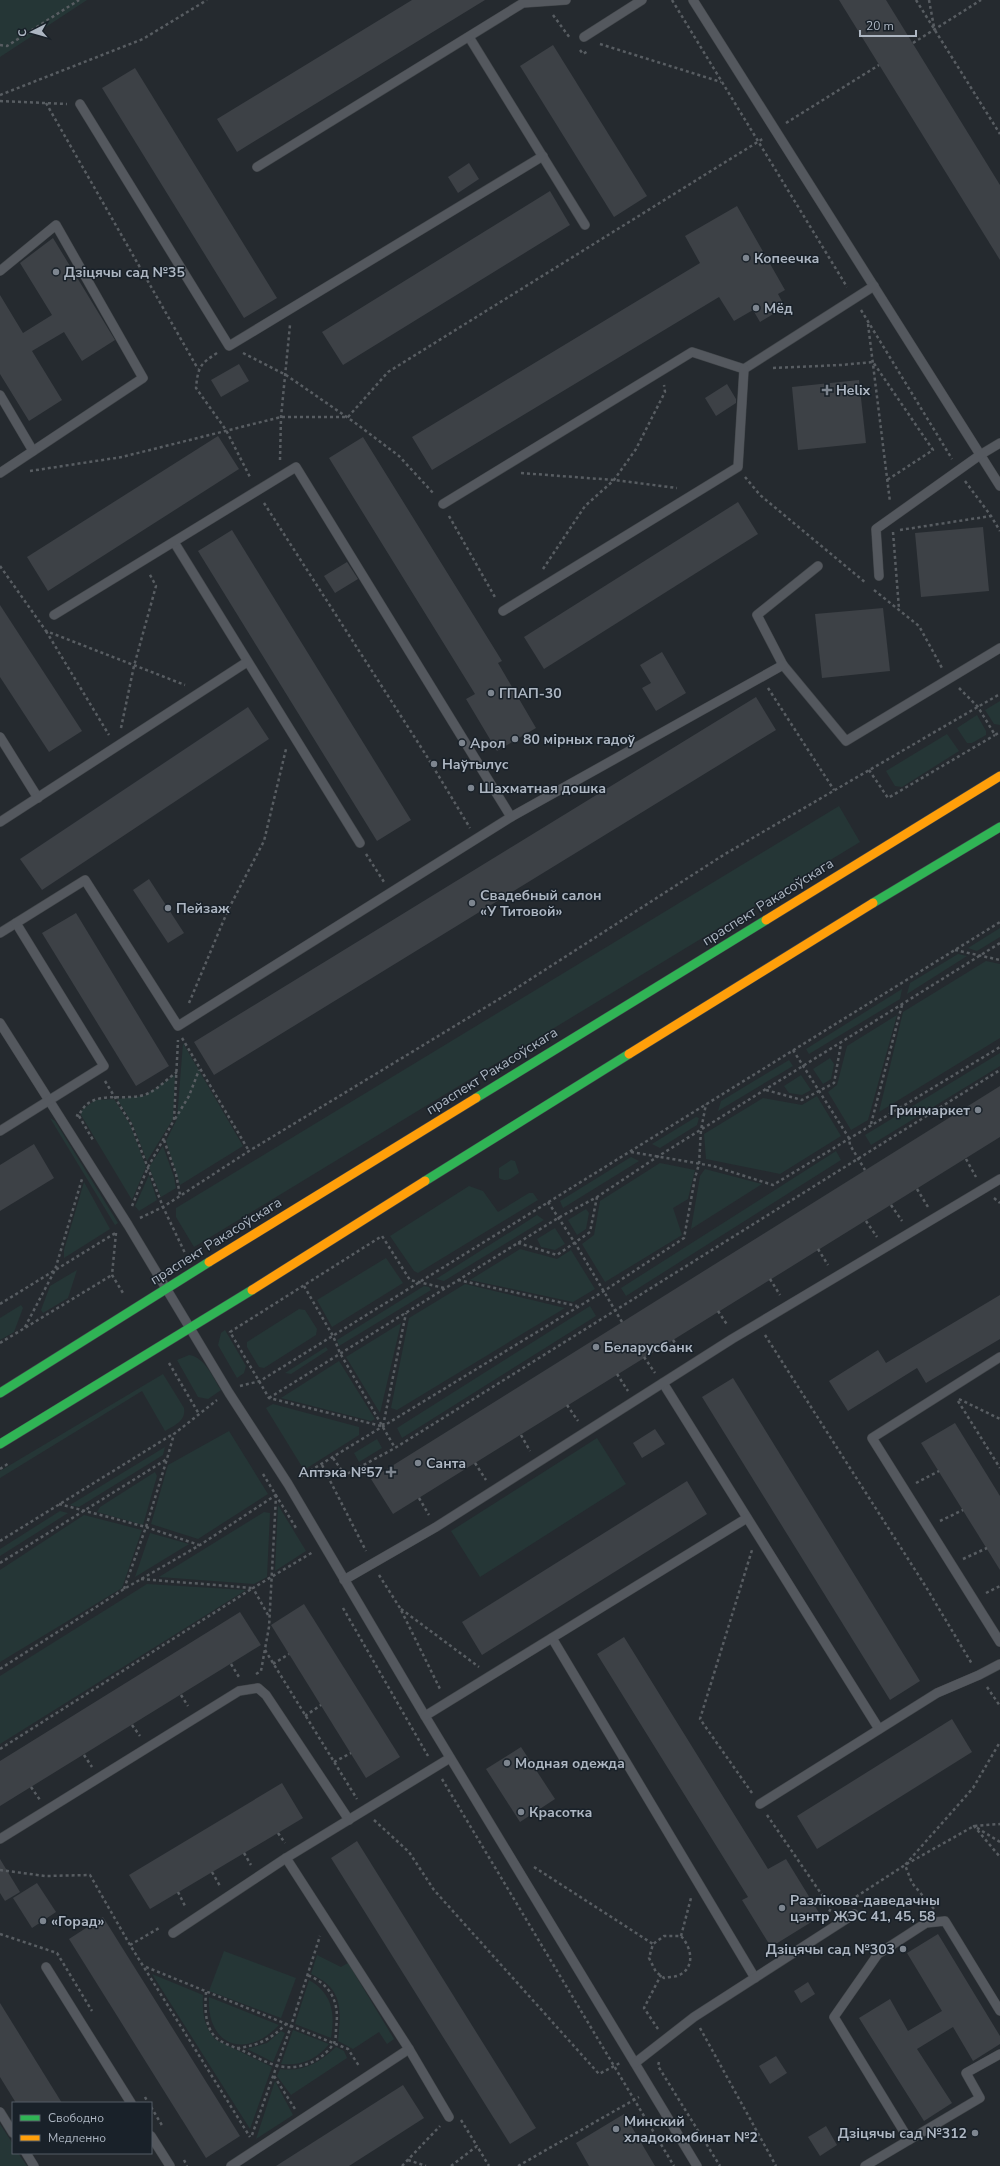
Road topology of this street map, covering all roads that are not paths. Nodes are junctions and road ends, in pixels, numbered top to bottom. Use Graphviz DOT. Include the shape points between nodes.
graph roads {
  1 [pos="566,0"];
  2 [pos="642,0"];
  3 [pos="693,0"];
  4 [pos="469,37"];
  5 [pos="584,37"];
  6 [pos="80,104"];
  7 [pos="543,156"];
  8 [pos="257,167"];
  9 [pos="585,225"];
  10 [pos="0,271"];
  11 [pos="874,286"];
  12 [pos="744,369"];
  13 [pos="0,395"];
  14 [pos="1000,443"];
  15 [pos="33,451"];
  16 [pos="980,455"];
  17 [pos="0,473"];
  18 [pos="1000,486"];
  19 [pos="443,504"];
  20 [pos="174,542"];
  21 [pos="818,566"];
  22 [pos="879,576"];
  23 [pos="503,611"];
  24 [pos="54,615"];
  25 [pos="1000,648"];
  26 [pos="247,662"];
  27 [pos="783,665"];
  28 [pos="0,737"];
  29 [pos="1000,776"];
  30 [pos="38,798"];
  31 [pos="511,817"];
  32 [pos="0,822"];
  33 [pos="1000,827"];
  34 [pos="360,843"];
  35 [pos="16,923"];
  36 [pos="0,934"];
  37 [pos="0,1023"];
  38 [pos="54,1098"];
  39 [pos="0,1131"];
  40 [pos="1000,1179"];
  41 [pos="166,1288"];
  42 [pos="189,1328"];
  43 [pos="1000,1356"];
  44 [pos="660,1380"];
  45 [pos="0,1393"];
  46 [pos="0,1444"];
  47 [pos="746,1518"];
  48 [pos="344,1580"];
  49 [pos="552,1638"];
  50 [pos="1000,1642"];
  51 [pos="1000,1664"];
  52 [pos="425,1716"];
  53 [pos="879,1729"];
  54 [pos="450,1758"];
  55 [pos="760,1804"];
  56 [pos="348,1820"];
  57 [pos="0,1839"];
  58 [pos="286,1858"];
  59 [pos="854,1914"];
  60 [pos="172,1933"];
  61 [pos="46,1967"];
  62 [pos="755,1978"];
  63 [pos="1000,2011"];
  64 [pos="409,2049"];
  65 [pos="1000,2054"];
  66 [pos="633,2060"];
  67 [pos="130,2102"];
  68 [pos="0,2112"];
  69 [pos="449,2117"];
  70 [pos="12,2131"];
  71 [pos="152,2138"];
  72 [pos="909,2140"];
  73 [pos="27,2154"];
  74 [pos="34,2166"];
  75 [pos="170,2166"];
  76 [pos="231,2166"];
  77 [pos="697,2166"];
  78 [pos="865,2166"];
  1 -- 4 [label="lane" via="523,3"];
  2 -- 5 [label="lane"];
  3 -- 11 [label="lane"];
  4 -- 7 [label="lane"];
  4 -- 8 [label="lane"];
  6 -- 7 [label="lane" via="228,346"];
  7 -- 9 [label="lane"];
  10 -- 15 [label="lane" via="56,225 143,378"];
  11 -- 12 [label="lane"];
  11 -- 16 [label="lane"];
  12 -- 19 [label="lane" via="692,352"];
  12 -- 23 [label="lane" via="738,467"];
  13 -- 15 [label="lane"];
  14 -- 16 [label="lane"];
  15 -- 17 [label="lane"];
  16 -- 18 [label="lane"];
  16 -- 22 [label="lane" via="876,528"];
  20 -- 24 [label="lane"];
  20 -- 26 [label="lane"];
  20 -- 31 [label="lane" via="296,466"];
  21 -- 27 [label="lane" via="757,615"];
  25 -- 27 [label="lane" via="846,741"];
  26 -- 30 [label="lane"];
  26 -- 34 [label="lane"];
  27 -- 31 [label="lane"];
  28 -- 30 [label="lane"];
  29 -- 41 [label="main road, праспект Ракасоўскага"];
  30 -- 32 [label="lane"];
  31 -- 35 [label="lane" via="178,1026 85,880"];
  33 -- 42 [label="main road"];
  35 -- 36 [label="lane"];
  35 -- 38 [label="lane" via="104,1066"];
  37 -- 38 [label="lane"];
  38 -- 39 [label="lane"];
  38 -- 41 [label="lane"];
  40 -- 44 [label="lane"];
  41 -- 42 [label="lane"];
  41 -- 45 [label="main road, праспект Ракасоўскага"];
  42 -- 46 [label="main road"];
  42 -- 48 [label="lane" via="288,1484"];
  43 -- 50 [label="lane" via="872,1438"];
  44 -- 47 [label="lane"];
  44 -- 48 [label="lane" via="436,1527"];
  47 -- 49 [label="lane"];
  47 -- 53 [label="lane"];
  48 -- 52 [label="lane"];
  49 -- 52 [label="lane"];
  49 -- 62 [label="lane"];
  51 -- 53 [label="lane" via="937,1693"];
  52 -- 54 [label="lane"];
  53 -- 55 [label="lane"];
  54 -- 56 [label="lane"];
  54 -- 66 [label="lane"];
  56 -- 57 [label="lane" via="266,1695 258,1688 240,1691"];
  56 -- 58 [label="lane"];
  58 -- 60 [label="lane"];
  58 -- 64 [label="lane"];
  59 -- 62 [label="lane"];
  61 -- 67 [label="lane"];
  62 -- 66 [label="lane"];
  63 -- 72 [label="lane" via="945,1921 926,1923 878,1954 834,2017"];
  64 -- 69 [label="lane"];
  64 -- 76 [label="lane"];
  65 -- 72 [label="lane" via="966,2073 980,2098"];
  66 -- 77 [label="lane"];
  68 -- 70 [label="lane"];
  71 -- 75 [label="lane"];
  72 -- 78 [label="lane"];
  73 -- 74 [label="lane"];
}
